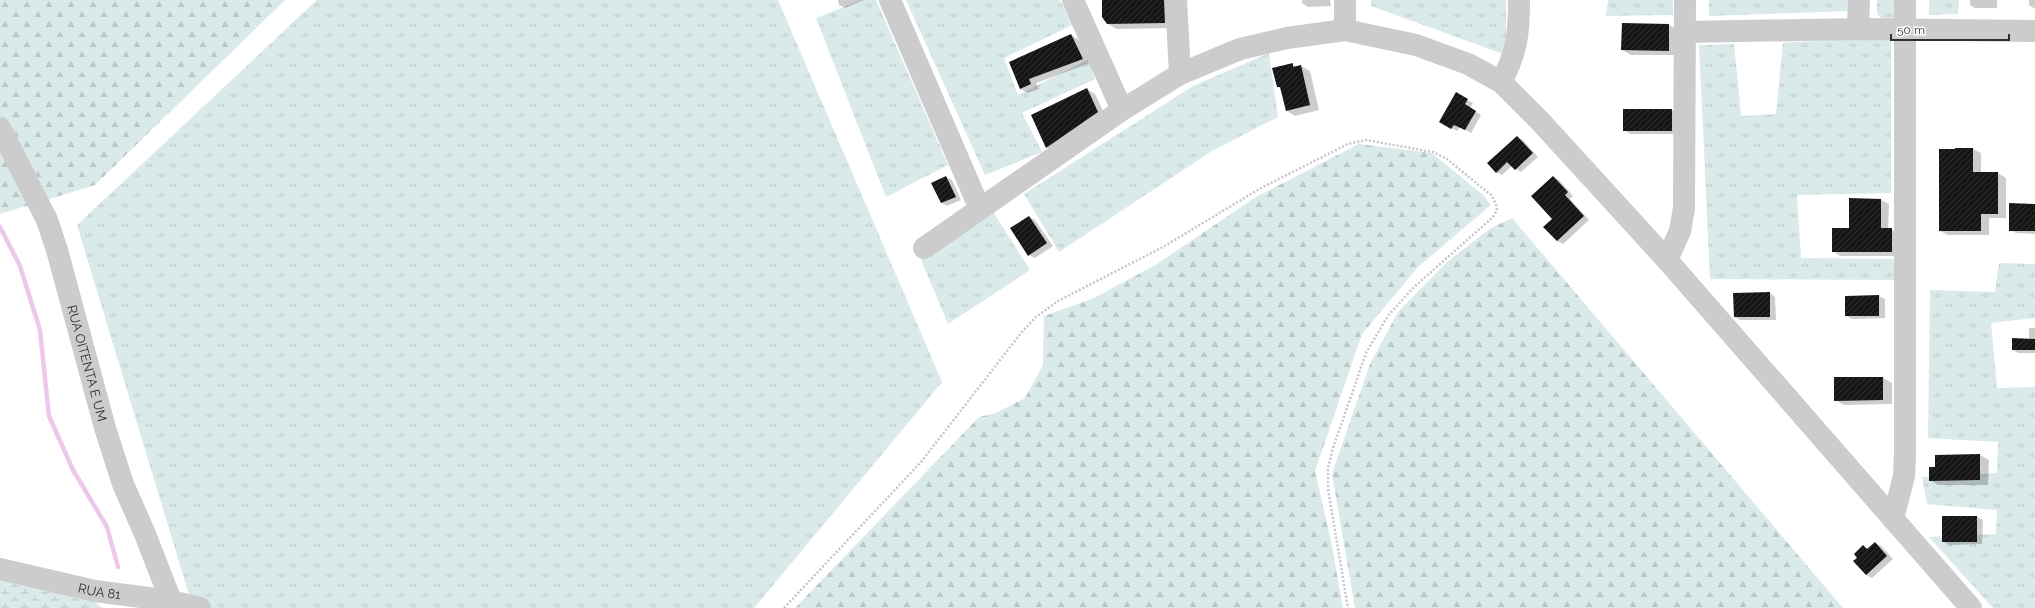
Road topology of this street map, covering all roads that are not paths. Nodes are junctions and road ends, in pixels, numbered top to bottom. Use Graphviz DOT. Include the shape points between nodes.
graph roads {
  1 [pos="890,0"];
  2 [pos="1073,0"];
  3 [pos="1176,0"];
  4 [pos="1345,0"];
  5 [pos="1519,0"];
  6 [pos="1685,0"];
  7 [pos="1859,0"];
  8 [pos="1905,0"];
  9 [pos="1858,29"];
  10 [pos="1345,30"];
  11 [pos="1905,30"];
  12 [pos="2035,30"];
  13 [pos="1685,32"];
  14 [pos="1180,74"];
  15 [pos="1502,82"];
  16 [pos="1122,110"];
  17 [pos="0,128"];
  18 [pos="979,207"];
  19 [pos="924,248"];
  20 [pos="1667,260"];
  21 [pos="1893,519"];
  22 [pos="0,569"];
  23 [pos="170,605"];
  24 [pos="200,608"];
  25 [pos="1971,608"];
  1 -- 18 [label="street"];
  2 -- 16 [label="street"];
  3 -- 14 [label="street"];
  4 -- 10 [label="street"];
  5 -- 15 [label="street" via="1517,46"];
  6 -- 13 [label="street"];
  7 -- 9 [label="street"];
  8 -- 11 [label="street"];
  9 -- 11 [label="street"];
  9 -- 13 [label="street"];
  10 -- 14 [label="street" via="1240,48"];
  10 -- 15 [label="street" via="1416,45 1468,64"];
  11 -- 12 [label="street"];
  11 -- 21 [label="street" via="1905,453 1904,476"];
  13 -- 20 [label="street" via="1684,208 1680,231"];
  14 -- 16 [label="street"];
  15 -- 20 [label="street"];
  16 -- 18 [label="street"];
  17 -- 23 [label="street, RUA OITENTA E UM" via="47,220 105,428 123,484 145,534"];
  18 -- 19 [label="street"];
  20 -- 21 [label="street"];
  21 -- 25 [label="street"];
  22 -- 23 [label="street, RUA 81" via="95,592"];
  23 -- 24 [label="street, RUA 81"];
}
